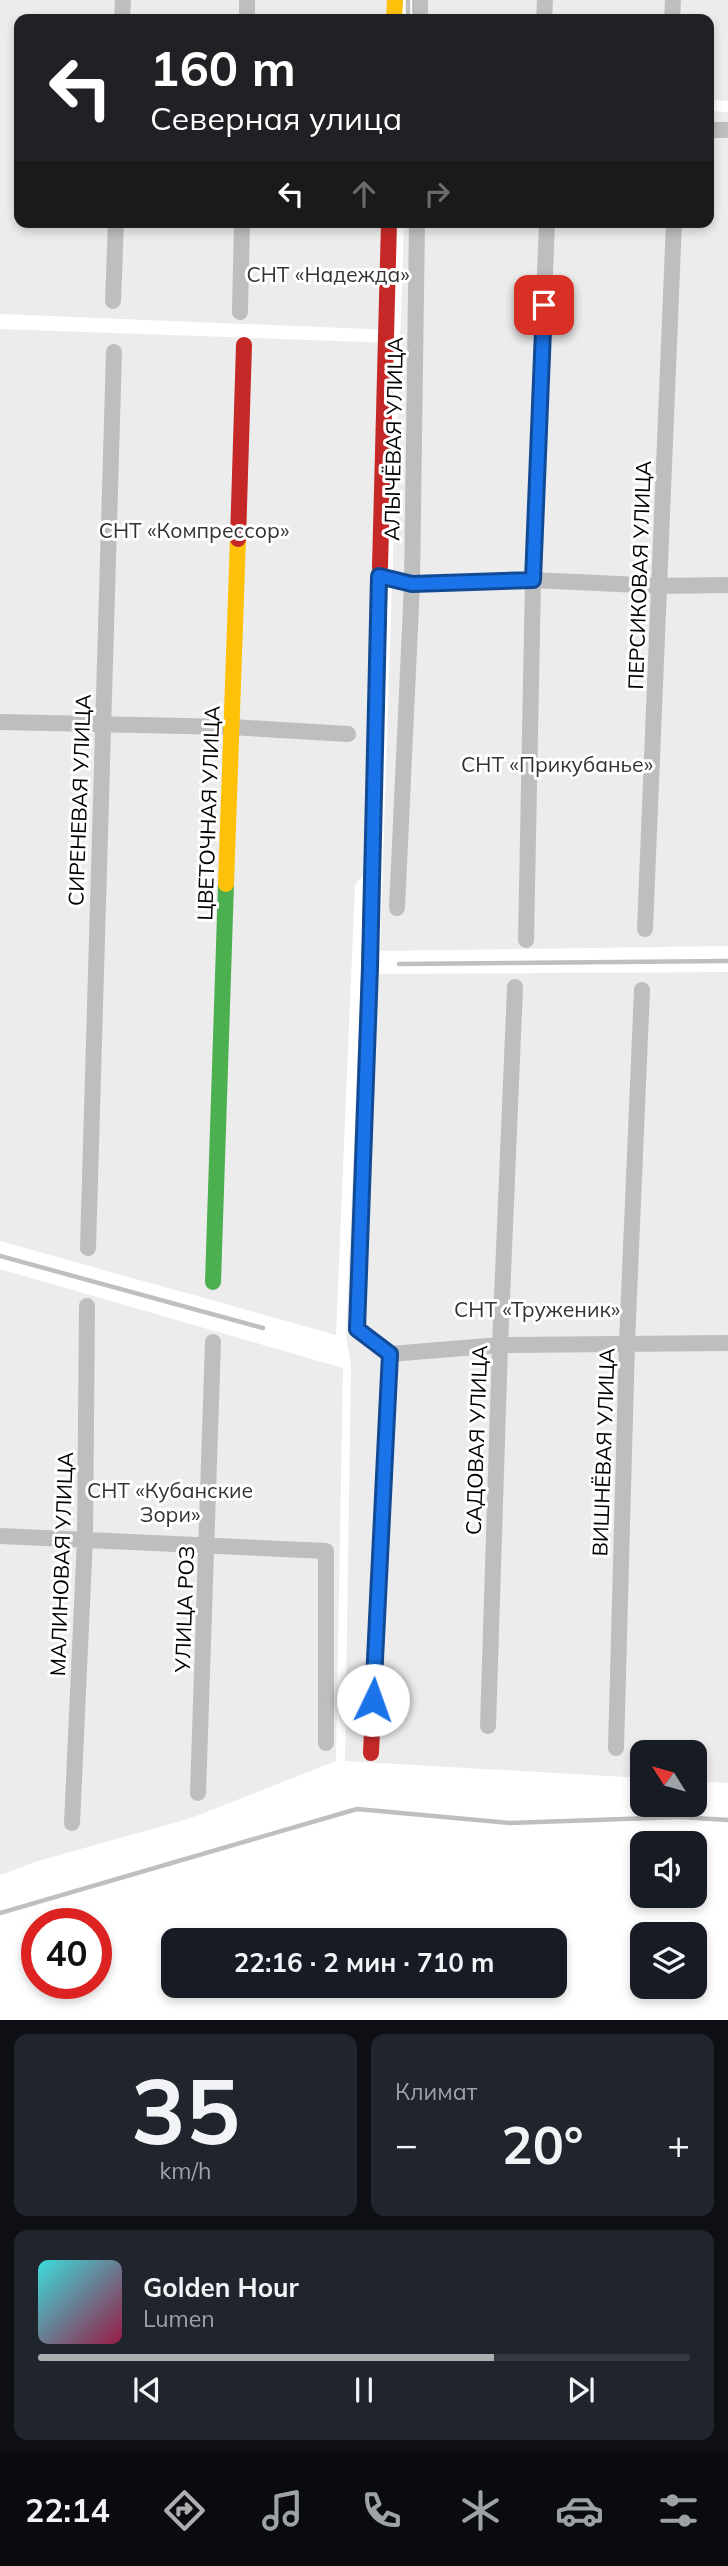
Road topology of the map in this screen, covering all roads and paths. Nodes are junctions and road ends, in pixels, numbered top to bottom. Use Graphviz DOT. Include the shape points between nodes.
graph roads {
  1 [pos="116,228"];
  2 [pos="242,228"];
  3 [pos="389,228"];
  4 [pos="417,228"];
  5 [pos="547,228"];
  6 [pos="674,228"];
  7 [pos="113,301"];
  8 [pos="240,312"];
  9 [pos="244,345"];
  10 [pos="114,352"];
  11 [pos="379,576"];
  12 [pos="533,580"];
  13 [pos="412,584"];
  14 [pos="728,585"];
  15 [pos="660,586"];
  16 [pos="0,722"];
  17 [pos="102,724"];
  18 [pos="231,727"];
  19 [pos="348,734"];
  20 [pos="397,908"];
  21 [pos="645,929"];
  22 [pos="526,940"];
  23 [pos="515,987"];
  24 [pos="642,990"];
  25 [pos="88,1248"];
  26 [pos="213,1282"];
  27 [pos="87,1306"];
  28 [pos="213,1342"];
  29 [pos="627,1342"];
  30 [pos="728,1343"];
  31 [pos="500,1345"];
  32 [pos="390,1354"];
  33 [pos="0,1536"];
  34 [pos="85,1538"];
  35 [pos="208,1544"];
  36 [pos="488,1726"];
  37 [pos="326,1743"];
  38 [pos="616,1748"];
  39 [pos="371,1753"];
  40 [pos="198,1793"];
  41 [pos="72,1823"];
  1 -- 7 [label="street"];
  2 -- 8 [label="street"];
  3 -- 11 [label="street"];
  4 -- 13 [label="street, АЛЫЧЁВАЯ УЛИЦА"];
  5 -- 12 [label="street"];
  6 -- 15 [label="street, ПЕРСИКОВАЯ УЛИЦА"];
  9 -- 18 [label="street, ЦВЕТОЧНАЯ УЛИЦА"];
  10 -- 17 [label="street, СИРЕНЕВАЯ УЛИЦА"];
  11 -- 13 [label="street"];
  11 -- 32 [label="street" via="357,1329"];
  12 -- 13 [label="street"];
  12 -- 15 [label="street"];
  12 -- 22 [label="street"];
  13 -- 20 [label="street, АЛЫЧЁВАЯ УЛИЦА"];
  14 -- 15 [label="street"];
  15 -- 21 [label="street, ПЕРСИКОВАЯ УЛИЦА"];
  16 -- 17 [label="street"];
  17 -- 18 [label="street"];
  17 -- 25 [label="street, СИРЕНЕВАЯ УЛИЦА"];
  18 -- 19 [label="street"];
  18 -- 26 [label="street, ЦВЕТОЧНАЯ УЛИЦА"];
  23 -- 31 [label="street, САДОВАЯ УЛИЦА"];
  24 -- 29 [label="street, ВИШНЁВАЯ УЛИЦА"];
  27 -- 34 [label="street, МАЛИНОВАЯ УЛИЦА"];
  28 -- 35 [label="street, УЛИЦА РОЗ"];
  29 -- 30 [label="street"];
  29 -- 31 [label="street"];
  29 -- 38 [label="street, ВИШНЁВАЯ УЛИЦА"];
  31 -- 32 [label="street"];
  31 -- 36 [label="street, САДОВАЯ УЛИЦА"];
  32 -- 39 [label="street"];
  33 -- 34 [label="street"];
  34 -- 35 [label="street"];
  34 -- 41 [label="street, МАЛИНОВАЯ УЛИЦА"];
  35 -- 37 [label="street" via="327,1551"];
  35 -- 40 [label="street, УЛИЦА РОЗ"];
}
